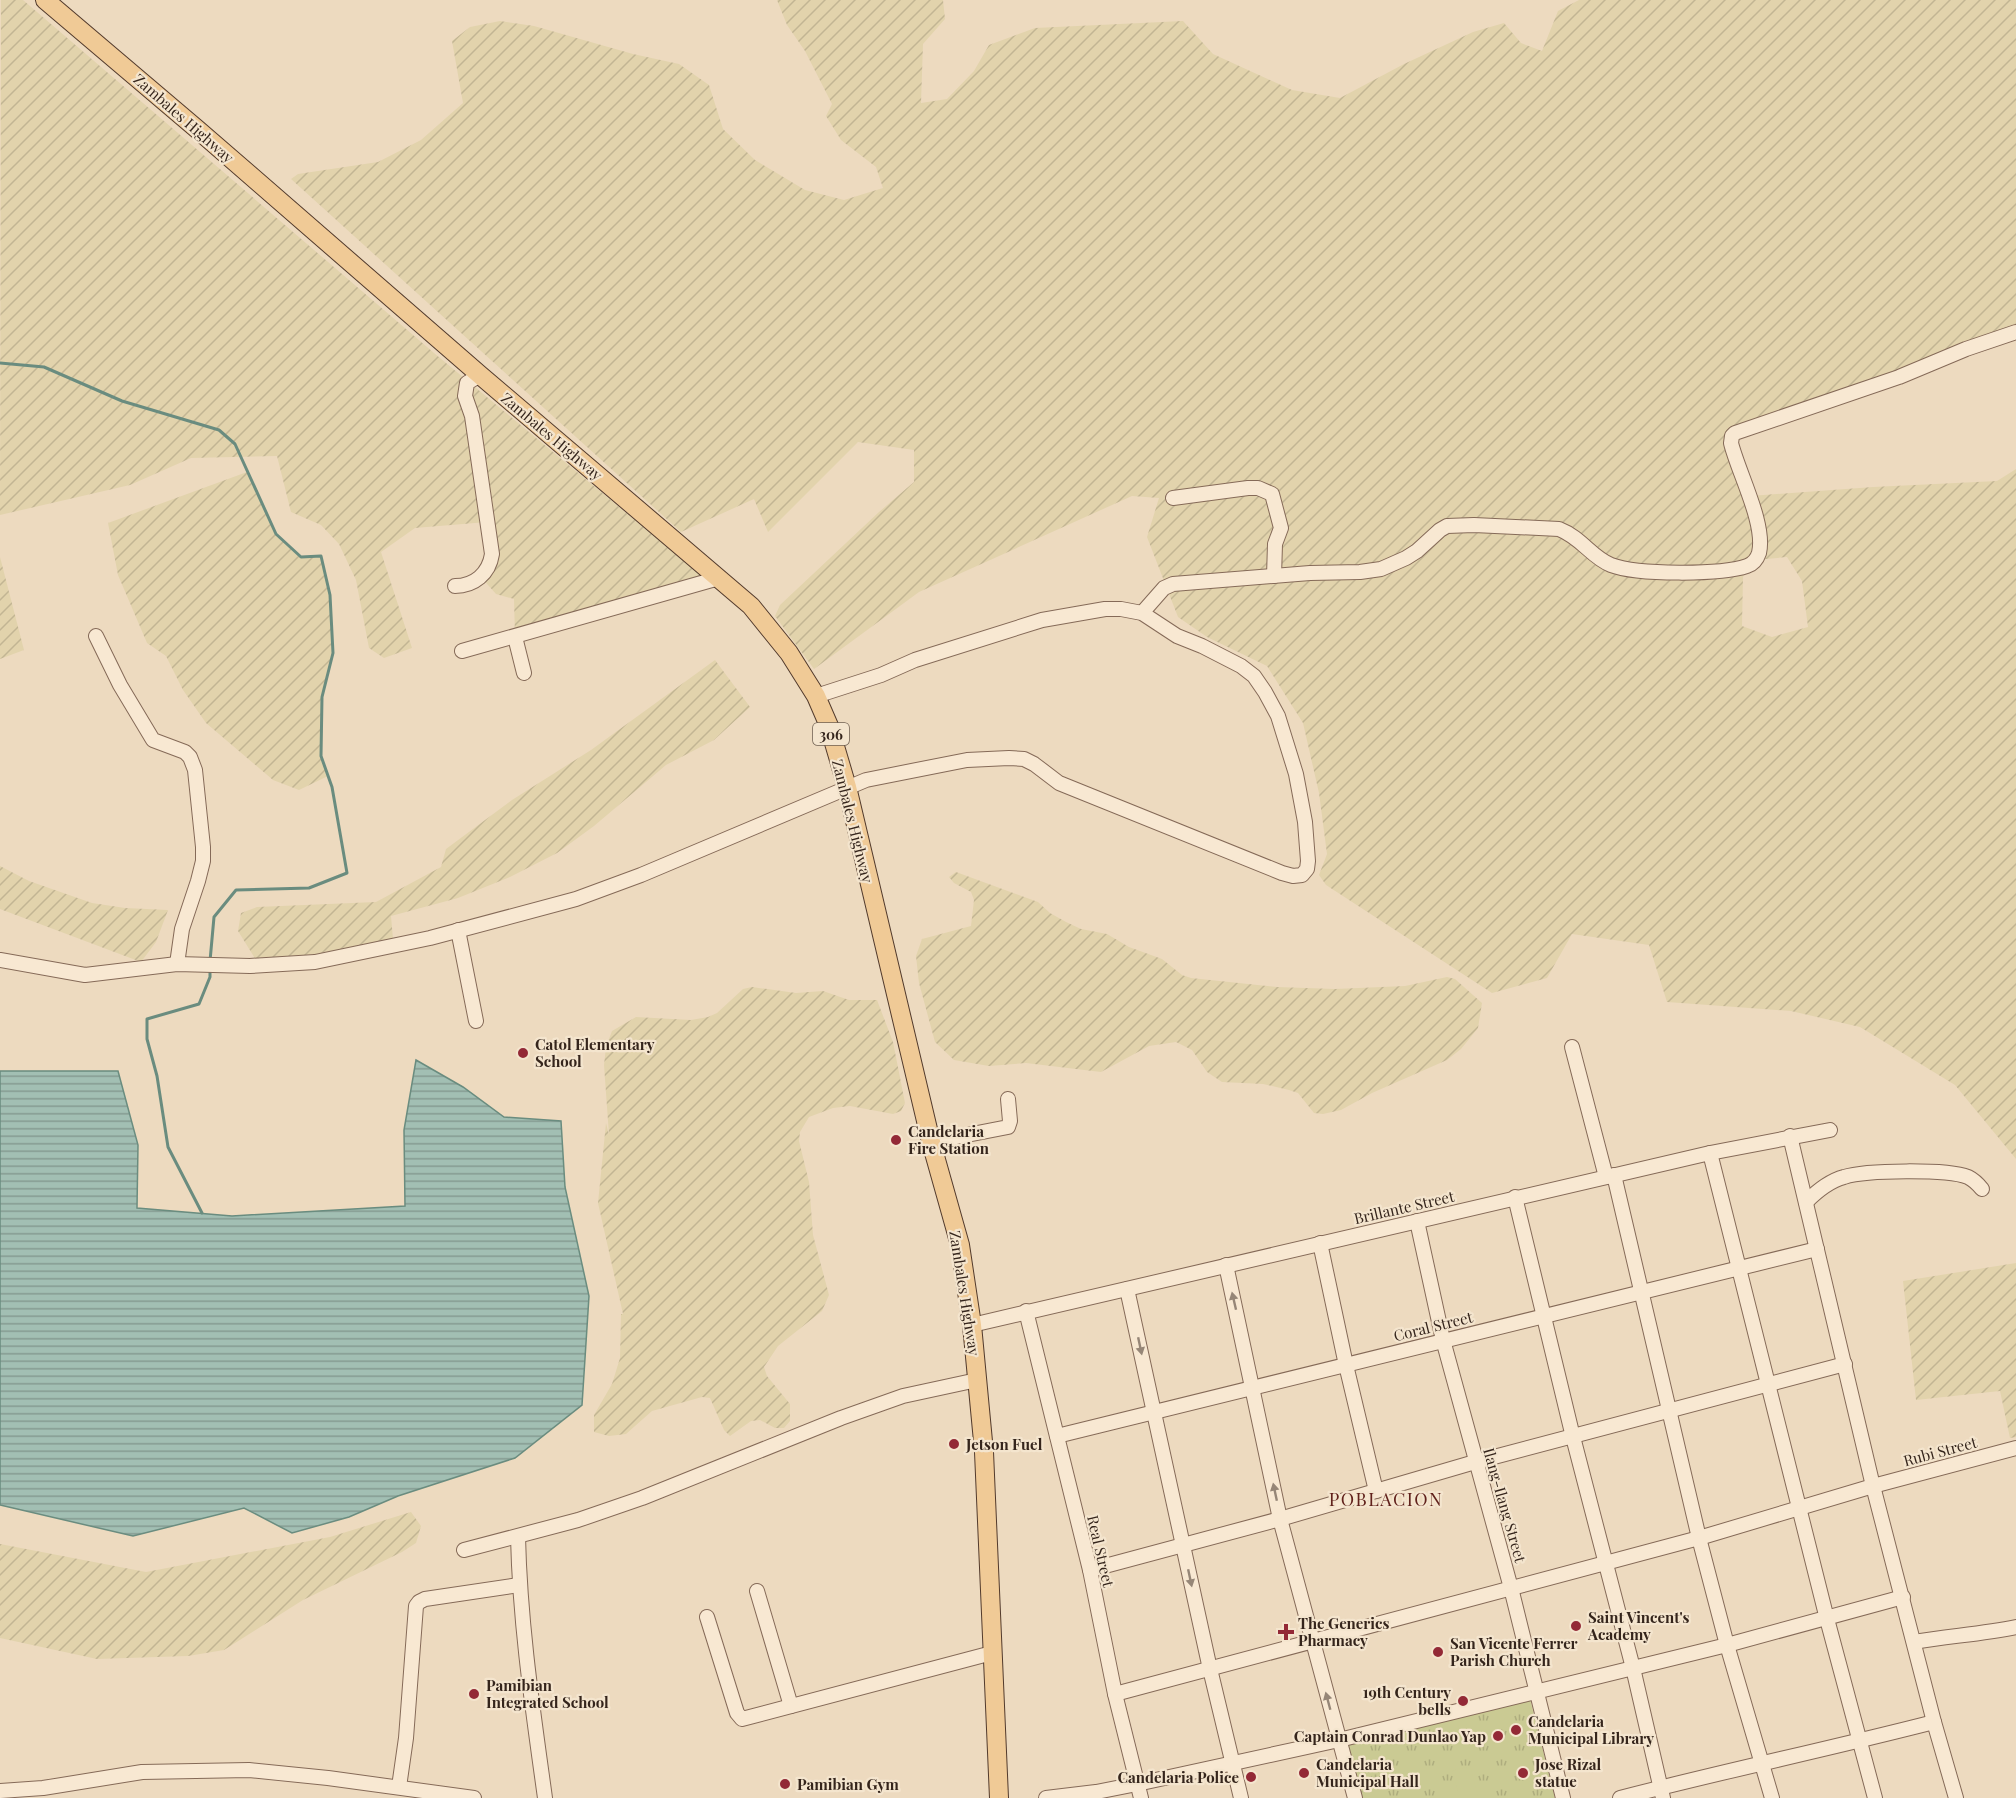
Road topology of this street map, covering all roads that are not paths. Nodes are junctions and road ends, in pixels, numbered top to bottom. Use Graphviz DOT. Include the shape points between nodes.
graph roads {
  1 [pos="45,0"];
  2 [pos="2016,332"];
  3 [pos="480,375"];
  4 [pos="1173,498"];
  5 [pos="1274,576"];
  6 [pos="719,578"];
  7 [pos="455,586"];
  8 [pos="1142,613"];
  9 [pos="96,636"];
  10 [pos="515,637"];
  11 [pos="462,651"];
  12 [pos="524,673"];
  13 [pos="816,696"];
  14 [pos="848,788"];
  15 [pos="458,930"];
  16 [pos="0,960"];
  17 [pos="181,964"];
  18 [pos="476,1021"];
  19 [pos="1572,1047"];
  20 [pos="1008,1099"];
  21 [pos="1830,1130"];
  22 [pos="1790,1136"];
  23 [pos="932,1142"];
  24 [pos="1710,1153"];
  25 [pos="1610,1176"];
  26 [pos="1982,1189"];
  27 [pos="1515,1197"];
  28 [pos="1806,1202"];
  29 [pos="1417,1221"];
  30 [pos="1320,1243"];
  31 [pos="1817,1249"];
  32 [pos="1226,1265"];
  33 [pos="1740,1268"];
  34 [pos="1127,1289"];
  35 [pos="1641,1293"];
  36 [pos="1026,1311"];
  37 [pos="1544,1317"];
  38 [pos="972,1325"];
  39 [pos="1443,1340"];
  40 [pos="1845,1364"];
  41 [pos="1346,1365"];
  42 [pos="977,1380"];
  43 [pos="1768,1384"];
  44 [pos="1254,1389"];
  45 [pos="1154,1412"];
  46 [pos="1670,1412"];
  47 [pos="1057,1436"];
  48 [pos="1573,1437"];
  49 [pos="2016,1448"];
  50 [pos="1475,1462"];
  51 [pos="1873,1486"];
  52 [pos="1376,1491"];
  53 [pos="1800,1508"];
  54 [pos="1280,1518"];
  55 [pos="518,1537"];
  56 [pos="1699,1538"];
  57 [pos="1183,1543"];
  58 [pos="464,1550"];
  59 [pos="1605,1564"];
  60 [pos="1090,1570"];
  61 [pos="519,1585"];
  62 [pos="1511,1588"];
  63 [pos="757,1591"];
  64 [pos="1903,1598"];
  65 [pos="707,1617"];
  66 [pos="1827,1619"];
  67 [pos="2016,1627"];
  68 [pos="1312,1641"];
  69 [pos="1914,1642"];
  70 [pos="1727,1645"];
  71 [pos="992,1653"];
  72 [pos="1633,1668"];
  73 [pos="1209,1669"];
  74 [pos="1537,1691"];
  75 [pos="1115,1694"];
  76 [pos="791,1706"];
  77 [pos="1934,1722"];
  78 [pos="1339,1740"];
  79 [pos="1858,1741"];
  80 [pos="1761,1762"];
  81 [pos="1234,1764"];
  82 [pos="1137,1784"];
  83 [pos="399,1788"];
  84 [pos="0,1791"];
  85 [pos="1662,1793"];
  86 [pos="470,1798"];
  87 [pos="474,1798"];
  88 [pos="545,1798"];
  89 [pos="999,1798"];
  90 [pos="1046,1798"];
  91 [pos="1141,1798"];
  92 [pos="1241,1798"];
  93 [pos="1355,1798"];
  94 [pos="1563,1798"];
  95 [pos="1620,1798"];
  96 [pos="1772,1798"];
  97 [pos="1875,1798"];
  98 [pos="1956,1798"];
  1 -- 3 [label="main road, Zambales Highway / 306"];
  2 -- 5 [label="street" via="1732,436 1759,541 1759,553 1749,566 1709,571 1630,570 1610,565 1571,534 1559,530 1447,525 1417,551 1381,569"];
  3 -- 6 [label="main road, Zambales Highway / 306"];
  3 -- 7 [label="street" via="467,383 464,391 472,416 492,555 477,579 466,586"];
  4 -- 5 [label="street" via="1248,488 1272,494 1281,528 1275,544"];
  5 -- 8 [label="street" via="1173,584 1152,599"];
  6 -- 10 [label="street"];
  6 -- 13 [label="main road, Zambales Highway / 306" via="771,628"];
  8 -- 13 [label="street" via="1105,609 1042,620"];
  8 -- 14 [label="street" via="1177,636 1241,666 1265,692 1278,716 1296,774 1308,861 1302,875 1282,873 1068,787 1024,759 966,760 866,780"];
  9 -- 17 [label="street" via="153,740 185,752 195,770 202,861 182,929"];
  10 -- 11 [label="street"];
  10 -- 12 [label="street"];
  13 -- 14 [label="main road, Zambales Highway / 306"];
  14 -- 15 [label="street" via="576,899"];
  14 -- 23 [label="main road, Zambales Highway / 306"];
  15 -- 17 [label="street" via="315,962"];
  15 -- 18 [label="street"];
  16 -- 17 [label="street" via="85,975"];
  19 -- 25 [label="street"];
  20 -- 23 [label="street" via="1008,1127"];
  21 -- 22 [label="street, Brillante Street"];
  22 -- 24 [label="street, Brillante Street"];
  22 -- 28 [label="street"];
  23 -- 38 [label="main road, Zambales Highway / 306" via="960,1245"];
  24 -- 25 [label="street, Brillante Street"];
  24 -- 33 [label="street"];
  25 -- 27 [label="street, Brillante Street"];
  25 -- 35 [label="street"];
  26 -- 28 [label="street" via="1974,1180 1953,1173 1854,1174 1834,1180"];
  27 -- 29 [label="street, Brillante Street"];
  27 -- 37 [label="street"];
  28 -- 31 [label="street"];
  29 -- 30 [label="street, Brillante Street"];
  29 -- 39 [label="street, Ilang-Ilang Street"];
  30 -- 32 [label="street, Brillante Street"];
  30 -- 41 [label="street"];
  31 -- 33 [label="street, Coral Street"];
  31 -- 40 [label="street"];
  32 -- 34 [label="street, Brillante Street"];
  44 -- 32 [label="street, one-way"];
  33 -- 35 [label="street, Coral Street"];
  33 -- 43 [label="street"];
  34 -- 36 [label="street, Brillante Street"];
  34 -- 45 [label="street, one-way"];
  35 -- 37 [label="street, Coral Street"];
  35 -- 46 [label="street"];
  36 -- 38 [label="street, Brillante Street"];
  36 -- 47 [label="street, Real Street"];
  37 -- 39 [label="street, Coral Street"];
  37 -- 48 [label="street"];
  38 -- 42 [label="main road, Zambales Highway / 306"];
  39 -- 41 [label="street, Coral Street"];
  39 -- 50 [label="street, Ilang-Ilang Street"];
  40 -- 43 [label="street"];
  40 -- 51 [label="street"];
  41 -- 44 [label="street, Coral Street"];
  41 -- 52 [label="street"];
  42 -- 55 [label="street" via="903,1396 642,1498"];
  42 -- 71 [label="main road, Zambales Highway / 306" via="987,1495"];
  43 -- 46 [label="street"];
  43 -- 53 [label="street"];
  44 -- 45 [label="street, Coral Street"];
  54 -- 44 [label="street, one-way"];
  45 -- 47 [label="street, Coral Street"];
  45 -- 57 [label="street"];
  46 -- 48 [label="street"];
  46 -- 56 [label="street"];
  47 -- 60 [label="street, Real Street"];
  48 -- 50 [label="street"];
  48 -- 59 [label="street"];
  49 -- 51 [label="street, Rubi Street"];
  50 -- 52 [label="street"];
  50 -- 62 [label="street, Ilang-Ilang Street"];
  51 -- 53 [label="street, Rubi Street"];
  51 -- 64 [label="street"];
  52 -- 54 [label="street"];
  53 -- 56 [label="street, Rubi Street"];
  53 -- 66 [label="street"];
  54 -- 57 [label="street"];
  54 -- 68 [label="street"];
  55 -- 58 [label="street"];
  55 -- 61 [label="street"];
  56 -- 59 [label="street, Rubi Street"];
  56 -- 70 [label="street"];
  57 -- 60 [label="street"];
  57 -- 73 [label="street, one-way"];
  59 -- 62 [label="street, Rubi Street"];
  59 -- 72 [label="street"];
  60 -- 75 [label="street, Real Street"];
  61 -- 83 [label="street" via="424,1599 416,1606"];
  61 -- 88 [label="street"];
  62 -- 68 [label="street, Rubi Street"];
  62 -- 74 [label="street, Ilang-Ilang Street"];
  63 -- 76 [label="street"];
  64 -- 66 [label="street"];
  64 -- 69 [label="street"];
  65 -- 76 [label="street" via="739,1717"];
  66 -- 70 [label="street"];
  66 -- 79 [label="street"];
  67 -- 69 [label="street"];
  68 -- 73 [label="street, Rubi Street"];
  78 -- 68 [label="street, one-way"];
  69 -- 77 [label="street"];
  70 -- 72 [label="street"];
  70 -- 80 [label="street"];
  71 -- 76 [label="street"];
  71 -- 89 [label="main road, Zambales Highway / 306"];
  72 -- 74 [label="street"];
  72 -- 85 [label="street"];
  73 -- 75 [label="street, Rubi Street"];
  73 -- 81 [label="street"];
  74 -- 78 [label="street"];
  74 -- 94 [label="street, Ilang-Ilang Street"];
  75 -- 82 [label="street, Real Street"];
  77 -- 79 [label="street"];
  77 -- 98 [label="street"];
  78 -- 81 [label="street"];
  78 -- 93 [label="street"];
  79 -- 80 [label="street"];
  79 -- 97 [label="street"];
  80 -- 85 [label="street"];
  80 -- 96 [label="street"];
  81 -- 82 [label="street"];
  81 -- 92 [label="street"];
  82 -- 90 [label="street"];
  82 -- 91 [label="street, Real Street"];
  83 -- 84 [label="street" via="249,1770 142,1772"];
  83 -- 86 [label="street"];
  85 -- 95 [label="street"];
  86 -- 87 [label="street"];
}
